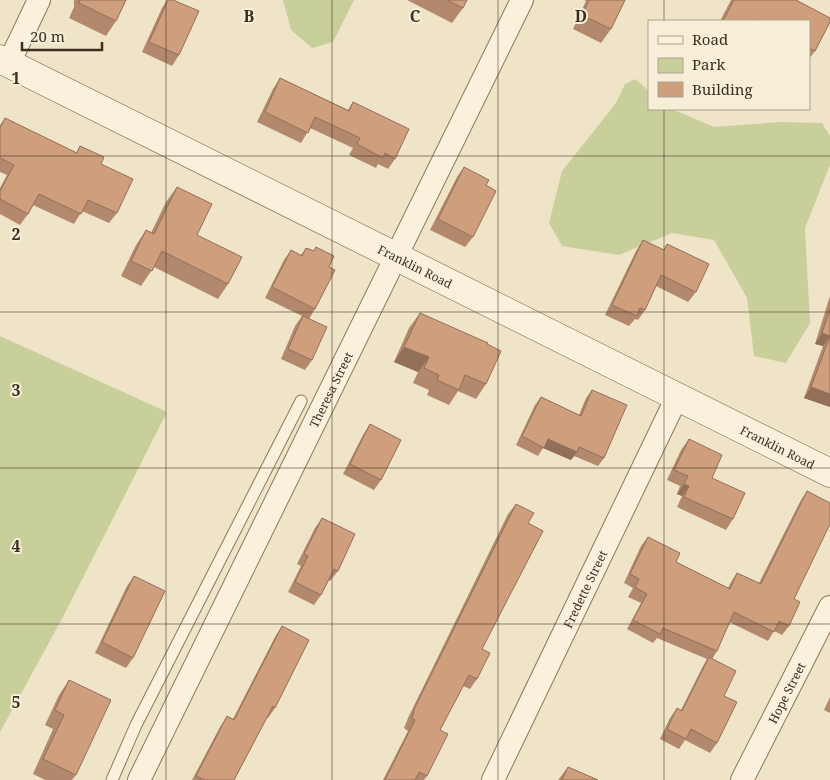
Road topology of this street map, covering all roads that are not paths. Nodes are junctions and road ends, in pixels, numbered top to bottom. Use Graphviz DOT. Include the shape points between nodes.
graph roads {
  1 [pos="39,0"];
  2 [pos="522,0"];
  3 [pos="4,61"];
  4 [pos="395,256"];
  5 [pos="677,397"];
  6 [pos="301,401"];
  7 [pos="830,473"];
  8 [pos="830,607"];
  9 [pos="112,780"];
  10 [pos="139,780"];
  11 [pos="493,780"];
  12 [pos="742,780"];
  1 -- 3 [label="street"];
  2 -- 4 [label="street, Theresa Street"];
  3 -- 4 [label="main road, Franklin Road"];
  4 -- 5 [label="main road, Franklin Road"];
  4 -- 10 [label="street, Theresa Street"];
  5 -- 7 [label="main road, Franklin Road"];
  5 -- 11 [label="street, Fredette Street"];
  6 -- 9 [label="lane" via="136,726"];
  8 -- 12 [label="street, Hope Street"];
}
